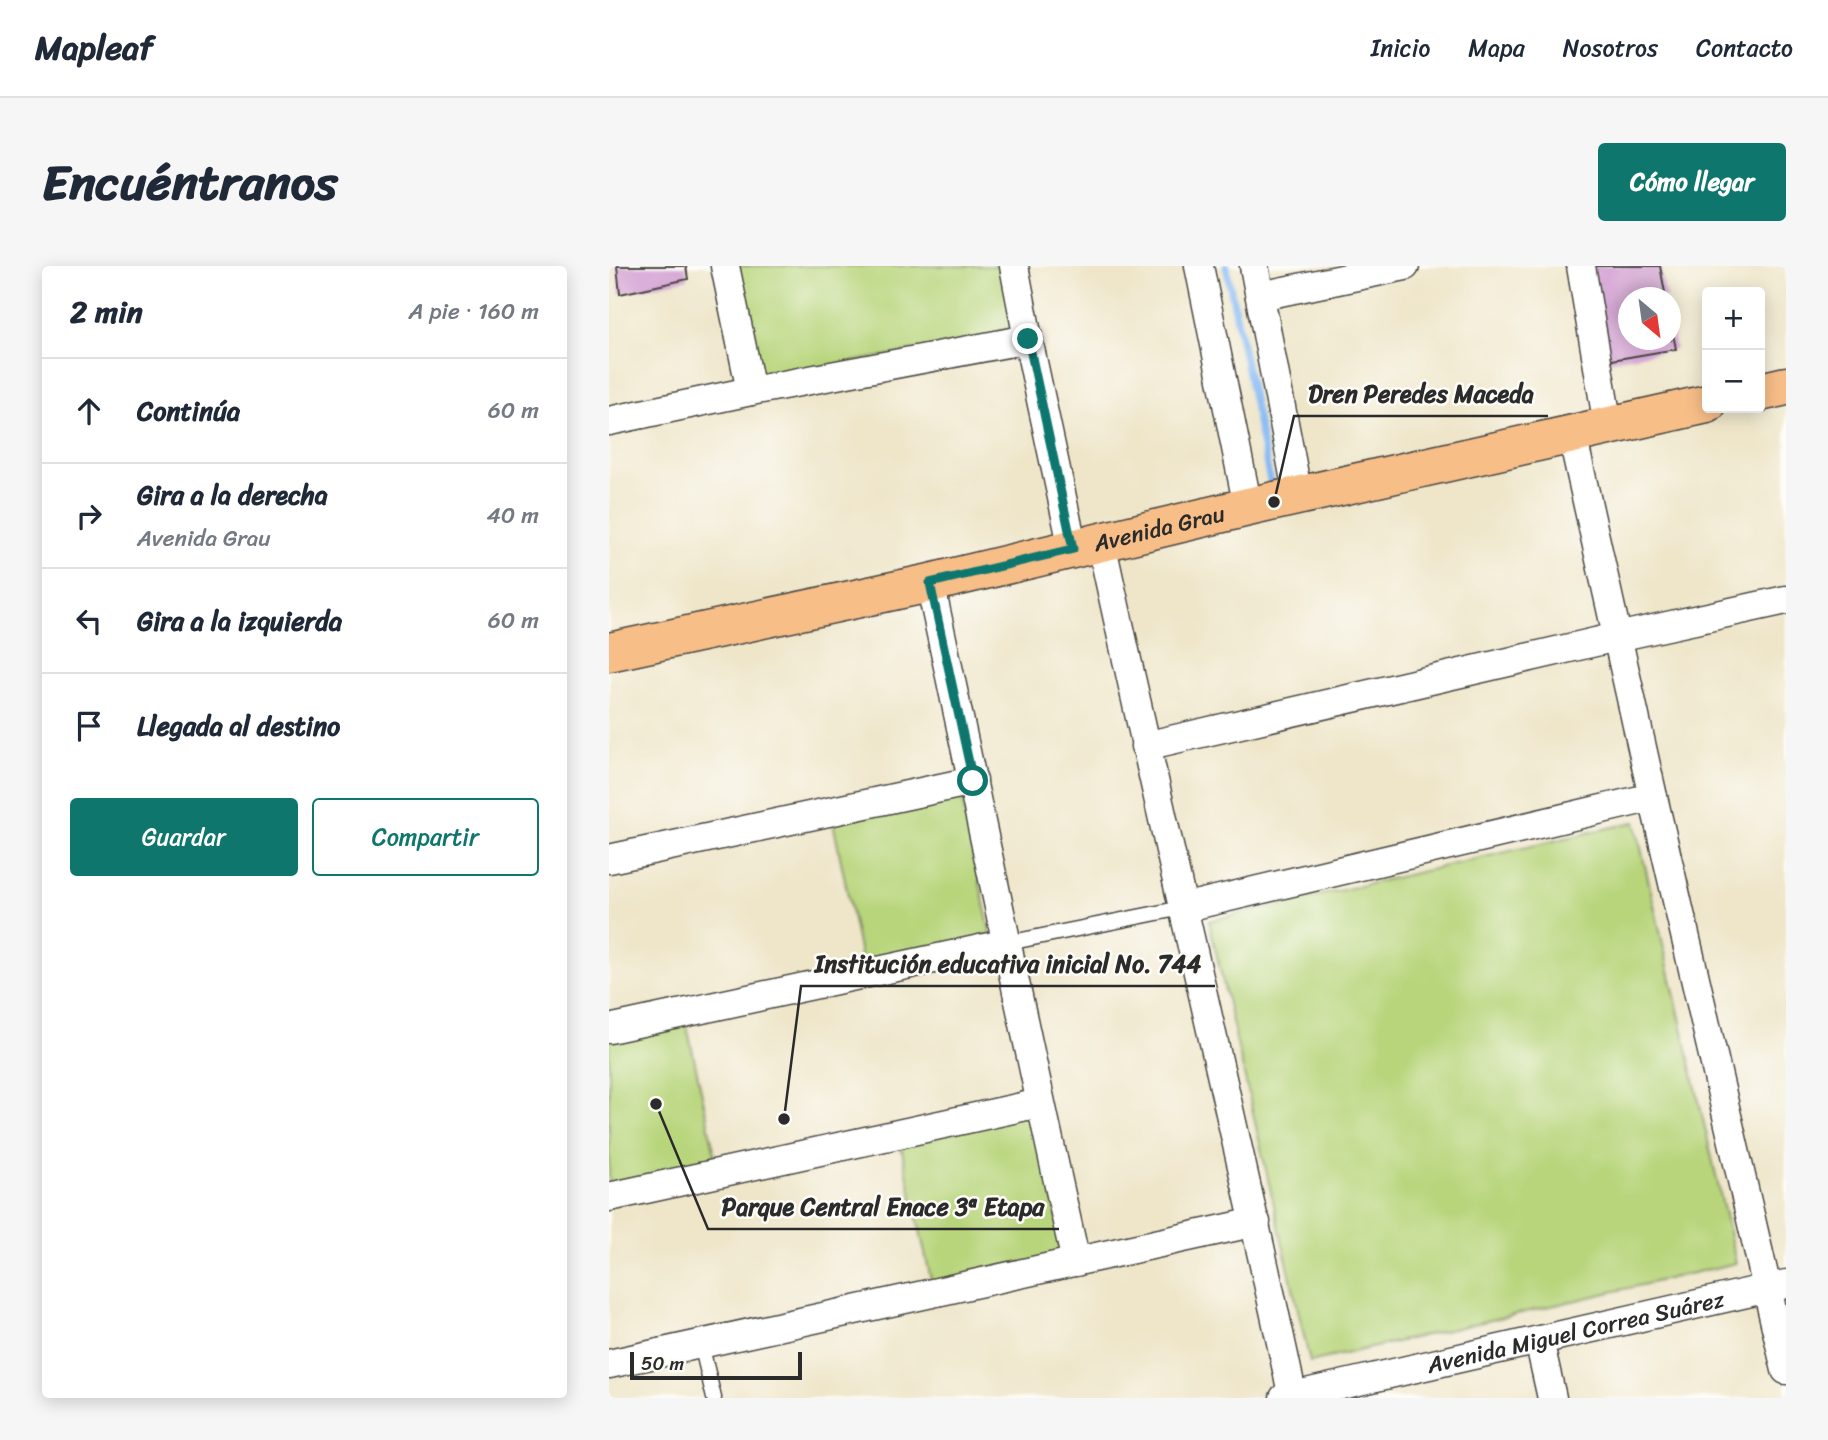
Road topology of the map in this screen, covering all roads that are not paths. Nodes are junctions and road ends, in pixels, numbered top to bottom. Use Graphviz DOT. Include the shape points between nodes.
graph roads {
  1 [pos="725,266"];
  2 [pos="1014,266"];
  3 [pos="1199,266"];
  4 [pos="1254,266"];
  5 [pos="1405,266"];
  6 [pos="1581,266"];
  7 [pos="1260,296"];
  8 [pos="1028,339"];
  9 [pos="1786,386"];
  10 [pos="751,391"];
  11 [pos="1765,391"];
  12 [pos="1702,405"];
  13 [pos="609,421"];
  14 [pos="1590,430"];
  15 [pos="1298,496"];
  16 [pos="1248,507"];
  17 [pos="1087,546"];
  18 [pos="930,583"];
  19 [pos="1786,600"];
  20 [pos="1618,637"];
  21 [pos="611,645"];
  22 [pos="1145,746"];
  23 [pos="973,781"];
  24 [pos="1653,797"];
  25 [pos="609,859"];
  26 [pos="1182,908"];
  27 [pos="1007,943"];
  28 [pos="609,1030"];
  29 [pos="1040,1103"];
  30 [pos="609,1197"];
  31 [pos="1255,1222"];
  32 [pos="1076,1262"];
  33 [pos="1776,1286"];
  34 [pos="1539,1340"];
  35 [pos="701,1344"];
  36 [pos="609,1364"];
  37 [pos="1786,1370"];
  38 [pos="1290,1397"];
  39 [pos="714,1398"];
  40 [pos="1552,1398"];
  1 -- 10 [label="street"];
  2 -- 8 [label="street"];
  3 -- 16 [label="street"];
  4 -- 7 [label="street"];
  5 -- 7 [label="street"];
  6 -- 14 [label="street"];
  7 -- 15 [label="street"];
  8 -- 10 [label="street"];
  8 -- 17 [label="street"];
  9 -- 11 [label="main road"];
  10 -- 13 [label="street"];
  12 -- 14 [label="main road, Avenida Grau"];
  14 -- 15 [label="main road, Avenida Grau"];
  14 -- 20 [label="street"];
  15 -- 16 [label="main road, Avenida Grau"];
  16 -- 17 [label="main road, Avenida Grau"];
  17 -- 18 [label="main road, Avenida Grau"];
  17 -- 22 [label="street"];
  18 -- 21 [label="main road, Avenida Grau"];
  18 -- 23 [label="street"];
  19 -- 20 [label="street"];
  20 -- 22 [label="street"];
  20 -- 24 [label="street"];
  22 -- 26 [label="street"];
  23 -- 25 [label="street"];
  23 -- 27 [label="street"];
  24 -- 26 [label="street"];
  24 -- 33 [label="street"];
  26 -- 27 [label="lane"];
  26 -- 31 [label="street"];
  27 -- 28 [label="street"];
  27 -- 29 [label="street"];
  29 -- 30 [label="street"];
  29 -- 32 [label="street"];
  31 -- 32 [label="street"];
  31 -- 38 [label="street"];
  32 -- 35 [label="street"];
  33 -- 34 [label="street, Avenida Miguel Correa Suárez"];
  33 -- 37 [label="street"];
  34 -- 38 [label="street, Avenida Miguel Correa Suárez"];
  34 -- 40 [label="street"];
  35 -- 36 [label="street"];
  35 -- 39 [label="lane"];
}
